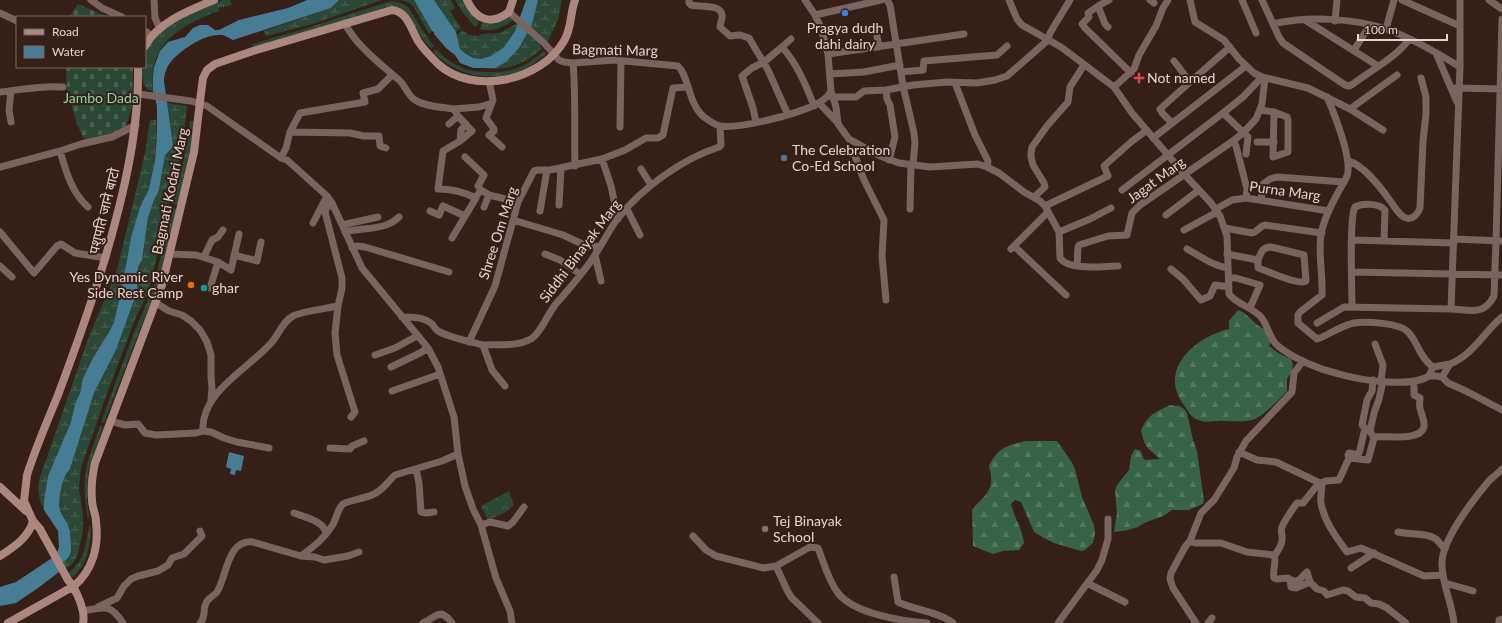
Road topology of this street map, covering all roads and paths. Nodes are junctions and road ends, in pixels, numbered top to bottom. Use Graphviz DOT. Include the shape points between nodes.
graph roads {
  1 [pos="91,0"];
  2 [pos="154,0"];
  3 [pos="214,0"];
  4 [pos="467,0"];
  5 [pos="514,0"];
  6 [pos="575,0"];
  7 [pos="689,0"];
  8 [pos="805,0"];
  9 [pos="881,0"];
  10 [pos="888,0"];
  11 [pos="1009,0"];
  12 [pos="1060,0"];
  13 [pos="1109,0"];
  14 [pos="1168,0"];
  15 [pos="1190,0"];
  16 [pos="1242,0"];
  17 [pos="1262,0"];
  18 [pos="1337,0"];
  19 [pos="1394,0"];
  20 [pos="1402,0"];
  21 [pos="1460,0"];
  22 [pos="1489,0"];
  23 [pos="1068,3"];
  24 [pos="1098,6"];
  25 [pos="1502,9"];
  26 [pos="509,12"];
  27 [pos="0,13"];
  28 [pos="1502,14"];
  29 [pos="815,15"];
  30 [pos="120,16"];
  31 [pos="1502,19"];
  32 [pos="1305,20"];
  33 [pos="16,21"];
  34 [pos="1335,21"];
  35 [pos="345,23"];
  36 [pos="1107,24"];
  37 [pos="1273,24"];
  38 [pos="1370,25"];
  39 [pos="1460,26"];
  40 [pos="160,29"];
  41 [pos="1386,29"];
  42 [pos="1256,33"];
  43 [pos="148,34"];
  44 [pos="964,34"];
  45 [pos="877,36"];
  46 [pos="791,39"];
  47 [pos="1408,39"];
  48 [pos="1048,40"];
  49 [pos="896,44"];
  50 [pos="1007,46"];
  51 [pos="782,47"];
  52 [pos="879,47"];
  53 [pos="1230,48"];
  54 [pos="1354,50"];
  55 [pos="1436,53"];
  56 [pos="554,54"];
  57 [pos="828,54"];
  58 [pos="1174,61"];
  59 [pos="621,62"];
  60 [pos="764,62"];
  61 [pos="573,63"];
  62 [pos="1084,65"];
  63 [pos="1246,66"];
  64 [pos="1378,66"];
  65 [pos="1460,67"];
  66 [pos="138,68"];
  67 [pos="901,69"];
  68 [pos="1131,73"];
  69 [pos="830,74"];
  70 [pos="392,75"];
  71 [pos="1397,75"];
  72 [pos="1263,77"];
  73 [pos="1421,78"];
  74 [pos="489,81"];
  75 [pos="1190,82"];
  76 [pos="955,83"];
  77 [pos="903,86"];
  78 [pos="63,87"];
  79 [pos="688,87"];
  80 [pos="1114,87"];
  81 [pos="1451,88"];
  82 [pos="1459,88"];
  83 [pos="1502,89"];
  84 [pos="886,90"];
  85 [pos="11,91"];
  86 [pos="0,92"];
  87 [pos="138,94"];
  88 [pos="832,94"];
  89 [pos="1327,97"];
  90 [pos="195,102"];
  91 [pos="492,103"];
  92 [pos="1458,103"];
  93 [pos="817,104"];
  94 [pos="1350,109"];
  95 [pos="1260,110"];
  96 [pos="456,112"];
  97 [pos="1274,112"];
  98 [pos="1223,114"];
  99 [pos="788,115"];
  100 [pos="11,122"];
  101 [pos="756,122"];
  102 [pos="1171,122"];
  103 [pos="449,124"];
  104 [pos="838,124"];
  105 [pos="136,125"];
  106 [pos="720,126"];
  107 [pos="620,127"];
  108 [pos="1147,130"];
  109 [pos="1383,130"];
  110 [pos="290,132"];
  111 [pos="1243,133"];
  112 [pos="1153,138"];
  113 [pos="1233,141"];
  114 [pos="1257,142"];
  115 [pos="1274,142"];
  116 [pos="860,146"];
  117 [pos="502,147"];
  118 [pos="386,148"];
  119 [pos="60,151"];
  120 [pos="1168,154"];
  121 [pos="1246,154"];
  122 [pos="465,157"];
  123 [pos="281,158"];
  124 [pos="602,159"];
  125 [pos="889,160"];
  126 [pos="1348,161"];
  127 [pos="912,165"];
  128 [pos="575,166"];
  129 [pos="0,167"];
  130 [pos="987,167"];
  131 [pos="561,168"];
  132 [pos="641,169"];
  133 [pos="547,170"];
  134 [pos="1185,175"];
  135 [pos="1344,182"];
  136 [pos="651,185"];
  137 [pos="481,190"];
  138 [pos="1122,190"];
  139 [pos="1199,190"];
  140 [pos="489,195"];
  141 [pos="327,196"];
  142 [pos="1034,197"];
  143 [pos="476,198"];
  144 [pos="1246,198"];
  145 [pos="1261,200"];
  146 [pos="518,202"];
  147 [pos="332,203"];
  148 [pos="559,205"];
  149 [pos="484,206"];
  150 [pos="88,208"];
  151 [pos="1111,208"];
  152 [pos="627,209"];
  153 [pos="910,209"];
  154 [pos="1046,209"];
  155 [pos="1216,210"];
  156 [pos="430,211"];
  157 [pos="1329,211"];
  158 [pos="540,212"];
  159 [pos="1166,215"];
  160 [pos="465,216"];
  161 [pos="399,217"];
  162 [pos="378,218"];
  163 [pos="618,219"];
  164 [pos="512,220"];
  165 [pos="313,224"];
  166 [pos="343,228"];
  167 [pos="1225,228"];
  168 [pos="222,230"];
  169 [pos="1184,230"];
  170 [pos="0,232"];
  171 [pos="1059,232"];
  172 [pos="1322,232"];
  173 [pos="239,234"];
  174 [pos="640,235"];
  175 [pos="452,238"];
  176 [pos="1352,240"];
  177 [pos="1384,241"];
  178 [pos="1454,241"];
  179 [pos="1499,241"];
  180 [pos="261,242"];
  181 [pos="600,246"];
  182 [pos="352,248"];
  183 [pos="1187,249"];
  184 [pos="170,254"];
  185 [pos="545,254"];
  186 [pos="1227,254"];
  187 [pos="234,255"];
  188 [pos="595,255"];
  189 [pos="204,257"];
  190 [pos="106,258"];
  191 [pos="1258,260"];
  192 [pos="218,262"];
  193 [pos="0,266"];
  194 [pos="1077,266"];
  195 [pos="1118,266"];
  196 [pos="1228,268"];
  197 [pos="1171,270"];
  198 [pos="449,272"];
  199 [pos="1352,272"];
  200 [pos="580,274"];
  201 [pos="1452,275"];
  202 [pos="1498,275"];
  203 [pos="12,277"];
  204 [pos="1229,278"];
  205 [pos="601,281"];
  206 [pos="1229,287"];
  207 [pos="210,288"];
  208 [pos="1066,295"];
  209 [pos="886,300"];
  210 [pos="156,304"];
  211 [pos="338,306"];
  212 [pos="1352,306"];
  213 [pos="1250,308"];
  214 [pos="1451,309"];
  215 [pos="1502,317"];
  216 [pos="402,318"];
  217 [pos="1317,323"];
  218 [pos="417,336"];
  219 [pos="469,342"];
  220 [pos="483,344"];
  221 [pos="1375,344"];
  222 [pos="428,348"];
  223 [pos="375,355"];
  224 [pos="1302,361"];
  225 [pos="1450,364"];
  226 [pos="391,367"];
  227 [pos="1433,367"];
  228 [pos="440,374"];
  229 [pos="1429,376"];
  230 [pos="1442,378"];
  231 [pos="1373,380"];
  232 [pos="1382,381"];
  233 [pos="1414,382"];
  234 [pos="505,386"];
  235 [pos="392,391"];
  236 [pos="211,400"];
  237 [pos="1502,410"];
  238 [pos="351,417"];
  239 [pos="110,421"];
  240 [pos="203,431"];
  241 [pos="1373,437"];
  242 [pos="364,441"];
  243 [pos="269,448"];
  244 [pos="330,448"];
  245 [pos="1240,452"];
  246 [pos="458,454"];
  247 [pos="1349,458"];
  248 [pos="416,469"];
  249 [pos="1502,469"];
  250 [pos="1319,483"];
  251 [pos="0,487"];
  252 [pos="524,507"];
  253 [pos="434,512"];
  254 [pos="29,513"];
  255 [pos="294,513"];
  256 [pos="1108,519"];
  257 [pos="33,521"];
  258 [pos="481,525"];
  259 [pos="200,531"];
  260 [pos="1398,532"];
  261 [pos="326,533"];
  262 [pos="692,536"];
  263 [pos="1190,541"];
  264 [pos="1445,549"];
  265 [pos="359,552"];
  266 [pos="1374,553"];
  267 [pos="0,556"];
  268 [pos="301,556"];
  269 [pos="1274,557"];
  270 [pos="776,566"];
  271 [pos="1351,568"];
  272 [pos="1443,576"];
  273 [pos="894,578"];
  274 [pos="1290,580"];
  275 [pos="1310,582"];
  276 [pos="71,583"];
  277 [pos="1445,583"];
  278 [pos="1087,584"];
  279 [pos="1473,591"];
  280 [pos="1125,602"];
  281 [pos="98,607"];
  282 [pos="83,611"];
  283 [pos="1502,619"];
  284 [pos="8,623"];
  285 [pos="83,623"];
  286 [pos="123,623"];
  287 [pos="200,623"];
  288 [pos="423,623"];
  289 [pos="452,623"];
  290 [pos="512,623"];
  291 [pos="818,623"];
  292 [pos="927,623"];
  293 [pos="953,623"];
  294 [pos="1058,623"];
  295 [pos="1196,623"];
  296 [pos="1406,623"];
  297 [pos="1454,623"];
  298 [pos="1499,623"];
  1 -- 30 [label="street"];
  2 -- 40 [label="street" via="155,18"];
  3 -- 40 [label="main road" via="183,14"];
  4 -- 26 [label="main road" via="481,19 495,19"];
  5 -- 26 [label="main road"];
  6 -- 56 [label="main road, Bagmati Kodari Marg" via="567,34"];
  7 -- 60 [label="street" via="691,5 720,10 720,27 725,33 749,38"];
  8 -- 29 [label="street"];
  9 -- 29 [label="street"];
  10 -- 49 [label="street"];
  11 -- 48 [label="street" via="1019,22"];
  12 -- 23 [label="street"];
  13 -- 24 [label="street"];
  14 -- 68 [label="street"];
  15 -- 53 [label="street" via="1195,22 1220,37"];
  16 -- 42 [label="street"];
  17 -- 37 [label="street"];
  18 -- 34 [label="street"];
  19 -- 41 [label="street"];
  20 -- 39 [label="street"];
  21 -- 39 [label="street"];
  22 -- 25 [label="street"];
  23 -- 48 [label="street"];
  24 -- 36 [label="street"];
  24 -- 68 [label="street" via="1088,13 1089,17 1082,24"];
  25 -- 28 [label="street"];
  26 -- 56 [label="street"];
  27 -- 33 [label="street"];
  29 -- 57 [label="street"];
  31 -- 83 [label="street"];
  32 -- 34 [label="street"];
  32 -- 37 [label="street"];
  32 -- 54 [label="street"];
  34 -- 38 [label="street"];
  35 -- 70 [label="street" via="353,36"];
  35 -- 74 [label="main road, Bagmati Kodari Marg" via="396,11 405,17 418,42 445,70 462,77"];
  35 -- 90 [label="main road, Bagmati Kodari Marg" via="210,67"];
  37 -- 64 [label="street" via="1283,43 1345,85 1353,84"];
  38 -- 41 [label="street"];
  38 -- 54 [label="street"];
  39 -- 65 [label="street"];
  40 -- 43 [label="main road"];
  41 -- 47 [label="street"];
  44 -- 49 [label="street"];
  45 -- 52 [label="street"];
  46 -- 51 [label="street"];
  47 -- 55 [label="street"];
  47 -- 64 [label="street" via="1404,46"];
  48 -- 62 [label="street"];
  48 -- 76 [label="street" via="1007,76 977,83"];
  49 -- 52 [label="street"];
  49 -- 67 [label="street"];
  50 -- 67 [label="street" via="997,55 924,61 923,70"];
  51 -- 60 [label="street"];
  51 -- 93 [label="street" via="790,56"];
  52 -- 57 [label="street"];
  53 -- 63 [label="street"];
  53 -- 75 [label="street"];
  54 -- 64 [label="street"];
  55 -- 65 [label="street"];
  55 -- 81 [label="street"];
  56 -- 61 [label="street, Bagmati Marg" via="564,62"];
  56 -- 74 [label="main road, Bagmati Kodari Marg" via="522,75"];
  57 -- 69 [label="street"];
  58 -- 75 [label="street"];
  59 -- 61 [label="street, Bagmati Marg" via="614,60"];
  59 -- 79 [label="street, Bagmati Marg" via="678,66 682,69"];
  59 -- 107 [label="street"];
  60 -- 99 [label="street"];
  60 -- 101 [label="street" via="742,76"];
  61 -- 128 [label="street" via="576,90"];
  62 -- 80 [label="street"];
  62 -- 142 [label="street" via="1070,87 1068,102 1046,126 1032,147 1033,165 1045,187"];
  63 -- 72 [label="street"];
  63 -- 102 [label="street"];
  65 -- 82 [label="street"];
  66 -- 87 [label="main road, पशुपति जाने बाटो"];
  67 -- 69 [label="street"];
  67 -- 77 [label="street"];
  68 -- 80 [label="street"];
  69 -- 88 [label="street"];
  70 -- 96 [label="street" via="407,89 414,100"];
  70 -- 110 [label="street" via="378,89 363,93 365,102 300,114"];
  71 -- 94 [label="street"];
  72 -- 89 [label="street" via="1298,84"];
  72 -- 95 [label="street, Jagat Marg"];
  72 -- 98 [label="street"];
  73 -- 126 [label="street" via="1426,97 1426,114 1418,214 1412,218 1405,218 1361,167"];
  74 -- 91 [label="street"];
  75 -- 102 [label="street" via="1160,109"];
  76 -- 77 [label="street"];
  76 -- 130 [label="street" via="988,161"];
  77 -- 84 [label="street"];
  77 -- 127 [label="street" via="914,133"];
  78 -- 85 [label="street"];
  79 -- 106 [label="street, Bagmati Marg" via="698,110 704,117"];
  79 -- 124 [label="street, Shree Om Marg" via="673,88 661,137 646,138"];
  80 -- 108 [label="street"];
  81 -- 82 [label="street"];
  81 -- 92 [label="street"];
  82 -- 83 [label="street"];
  82 -- 92 [label="street"];
  83 -- 179 [label="street"];
  84 -- 88 [label="street" via="864,91 856,97"];
  84 -- 125 [label="street" via="895,137"];
  85 -- 86 [label="street"];
  85 -- 100 [label="street"];
  87 -- 90 [label="street"];
  87 -- 105 [label="main road, पशुपति जाने बाटो"];
  88 -- 93 [label="street"];
  88 -- 104 [label="street"];
  89 -- 94 [label="street"];
  89 -- 126 [label="street"];
  90 -- 123 [label="street" via="207,106"];
  90 -- 184 [label="main road, Bagmati Kodari Marg" via="194,152"];
  91 -- 96 [label="street"];
  91 -- 117 [label="street" via="486,118 494,129 490,135"];
  92 -- 178 [label="street"];
  93 -- 99 [label="street"];
  93 -- 104 [label="street"];
  94 -- 109 [label="street"];
  95 -- 97 [label="street"];
  95 -- 111 [label="street, Jagat Marg" via="1256,119"];
  96 -- 103 [label="street"];
  96 -- 143 [label="street" via="466,124 461,130 460,141 443,151 438,190 466,193"];
  97 -- 115 [label="street"];
  97 -- 115 [label="street" via="1287,117 1288,152 1273,157"];
  98 -- 111 [label="street"];
  98 -- 120 [label="street"];
  99 -- 101 [label="street"];
  101 -- 106 [label="street"];
  102 -- 112 [label="street"];
  104 -- 116 [label="street" via="849,139"];
  105 -- 119 [label="street" via="112,137"];
  105 -- 190 [label="main road, पशुपति जाने बाटो"];
  106 -- 136 [label="street, Siddhi Binayak Marg" via="719,147 699,154"];
  108 -- 112 [label="street"];
  108 -- 154 [label="street" via="1104,166 1108,176"];
  110 -- 118 [label="street" via="379,136 380,146"];
  110 -- 123 [label="street"];
  111 -- 113 [label="street, Jagat Marg"];
  111 -- 121 [label="street" via="1248,137"];
  112 -- 120 [label="street"];
  113 -- 134 [label="street, Jagat Marg"];
  113 -- 144 [label="street" via="1247,189"];
  114 -- 115 [label="street"];
  116 -- 125 [label="street"];
  116 -- 209 [label="street" via="855,156 884,220 882,256"];
  119 -- 129 [label="street"];
  119 -- 150 [label="street" via="73,188"];
  120 -- 134 [label="street"];
  120 -- 138 [label="street"];
  122 -- 137 [label="street" via="484,175 478,186"];
  123 -- 141 [label="street" via="287,160"];
  124 -- 128 [label="street, Shree Om Marg"];
  124 -- 163 [label="street"];
  125 -- 127 [label="street"];
  126 -- 135 [label="street" via="1349,170"];
  127 -- 130 [label="street" via="942,167 978,164"];
  127 -- 153 [label="street"];
  128 -- 131 [label="street, Shree Om Marg"];
  130 -- 142 [label="street"];
  131 -- 133 [label="street, Shree Om Marg"];
  131 -- 148 [label="street"];
  132 -- 136 [label="street"];
  133 -- 146 [label="street, Shree Om Marg" via="534,172"];
  133 -- 158 [label="street"];
  134 -- 139 [label="street"];
  134 -- 194 [label="street, Jagat Marg" via="1132,213 1127,235 1108,236 1079,245"];
  135 -- 145 [label="street" via="1270,179 1263,184"];
  135 -- 157 [label="street"];
  136 -- 152 [label="street, Siddhi Binayak Marg"];
  137 -- 140 [label="street"];
  137 -- 143 [label="street"];
  139 -- 155 [label="street"];
  139 -- 159 [label="street"];
  140 -- 146 [label="street"];
  140 -- 149 [label="street"];
  141 -- 147 [label="street"];
  141 -- 165 [label="street"];
  142 -- 154 [label="street"];
  143 -- 160 [label="street"];
  144 -- 145 [label="street, Purna Marg"];
  144 -- 155 [label="street, Purna Marg" via="1232,200"];
  145 -- 157 [label="street, Purna Marg"];
  146 -- 164 [label="street, Shree Om Marg"];
  147 -- 166 [label="street"];
  147 -- 211 [label="street" via="325,212 342,278"];
  151 -- 171 [label="street"];
  152 -- 163 [label="street, Siddhi Binayak Marg"];
  152 -- 174 [label="street"];
  154 -- 171 [label="street"];
  154 -- 208 [label="street" via="1013,248"];
  155 -- 167 [label="street"];
  155 -- 169 [label="street, Purna Marg"];
  156 -- 160 [label="street" via="439,215 443,206"];
  157 -- 172 [label="street"];
  160 -- 175 [label="street"];
  161 -- 166 [label="street" via="386,225"];
  162 -- 166 [label="street"];
  163 -- 181 [label="street, Siddhi Binayak Marg"];
  164 -- 181 [label="street" via="563,235 589,247"];
  164 -- 219 [label="street, Shree Om Marg" via="495,286"];
  166 -- 182 [label="street"];
  167 -- 172 [label="street" via="1255,233 1261,225 1266,225"];
  167 -- 186 [label="street"];
  168 -- 189 [label="street" via="218,237 212,240"];
  170 -- 190 [label="street" via="34,273 61,244 75,253"];
  171 -- 194 [label="street" via="1060,258 1068,265"];
  172 -- 227 [label="street" via="1319,248 1322,295 1298,315 1297,321 1300,326 1316,339 1354,323 1399,326 1408,332 1425,360"];
  173 -- 187 [label="street"];
  176 -- 177 [label="street"];
  176 -- 177 [label="street" via="1354,209 1361,205 1379,206 1385,210"];
  176 -- 199 [label="street"];
  177 -- 178 [label="street"];
  178 -- 179 [label="street"];
  178 -- 201 [label="street"];
  179 -- 202 [label="street"];
  180 -- 187 [label="street" via="257,261"];
  181 -- 188 [label="street, Siddhi Binayak Marg"];
  182 -- 198 [label="street" via="365,247"];
  182 -- 216 [label="street" via="369,278"];
  183 -- 196 [label="street" via="1212,263"];
  184 -- 189 [label="street"];
  184 -- 210 [label="main road, Bagmati Kodari Marg"];
  185 -- 200 [label="street" via="560,260"];
  186 -- 191 [label="street"];
  186 -- 196 [label="street"];
  187 -- 192 [label="street" via="231,270"];
  188 -- 200 [label="street, Siddhi Binayak Marg"];
  188 -- 205 [label="street"];
  189 -- 192 [label="street"];
  190 -- 254 [label="main road, पशुपति जाने बाटो" via="27,474 24,501"];
  191 -- 191 [label="street" via="1258,268 1294,282 1306,281 1304,255 1267,247 1261,251"];
  192 -- 207 [label="street"];
  193 -- 203 [label="street"];
  194 -- 195 [label="street"];
  196 -- 204 [label="street"];
  197 -- 206 [label="street" via="1183,279 1201,300 1210,296 1215,286"];
  199 -- 201 [label="street"];
  199 -- 212 [label="street"];
  200 -- 220 [label="street, Siddhi Binayak Marg" via="532,339 519,344"];
  201 -- 202 [label="street"];
  201 -- 214 [label="street"];
  202 -- 214 [label="street" via="1494,296 1484,309"];
  204 -- 206 [label="street"];
  204 -- 213 [label="street" via="1260,285"];
  206 -- 213 [label="street" via="1231,297"];
  210 -- 236 [label="street" via="191,321 207,342 211,355"];
  210 -- 239 [label="main road, Bagmati Kodari Marg"];
  211 -- 236 [label="street" via="293,316 272,342 234,374"];
  211 -- 238 [label="street" via="336,344 355,412"];
  212 -- 214 [label="street"];
  212 -- 217 [label="street" via="1344,307"];
  213 -- 224 [label="street" via="1261,317 1277,346"];
  215 -- 225 [label="street" via="1468,353"];
  216 -- 218 [label="street"];
  216 -- 219 [label="street, Siddhi Binayak Marg" via="416,317 431,323 438,331"];
  218 -- 222 [label="street"];
  218 -- 223 [label="street" via="396,348"];
  219 -- 220 [label="street, Siddhi Binayak Marg"];
  220 -- 234 [label="street" via="492,370"];
  221 -- 232 [label="street" via="1383,365"];
  222 -- 226 [label="street"];
  222 -- 228 [label="street"];
  224 -- 231 [label="street" via="1337,374"];
  224 -- 245 [label="street" via="1294,373 1292,392 1246,441"];
  225 -- 227 [label="street"];
  225 -- 230 [label="street"];
  227 -- 229 [label="street"];
  228 -- 235 [label="street"];
  228 -- 246 [label="street" via="454,417"];
  229 -- 230 [label="street"];
  229 -- 233 [label="street"];
  230 -- 237 [label="street"];
  231 -- 232 [label="street"];
  231 -- 247 [label="street" via="1364,412 1362,425 1365,428 1360,450 1358,455 1349,453"];
  232 -- 233 [label="street"];
  232 -- 241 [label="street" via="1380,399 1370,431"];
  233 -- 241 [label="street" via="1414,395 1420,398 1424,419 1424,427 1420,433"];
  236 -- 240 [label="street" via="202,423"];
  239 -- 240 [label="street" via="125,425 138,424 146,433 156,435"];
  239 -- 276 [label="main road, Bagmati Kodari Marg" via="92,477 92,502 96,519 96,543 92,563 81,580"];
  240 -- 243 [label="street" via="237,442"];
  241 -- 247 [label="street" via="1368,460"];
  242 -- 244 [label="street" via="350,449"];
  245 -- 250 [label="street" via="1257,460 1276,462"];
  245 -- 263 [label="street" via="1234,468 1214,500 1201,513"];
  246 -- 248 [label="street"];
  246 -- 258 [label="street" via="470,501"];
  247 -- 250 [label="street" via="1339,480"];
  248 -- 253 [label="street" via="422,512"];
  248 -- 261 [label="street" via="395,475 383,490 373,495 343,504 332,527"];
  249 -- 264 [label="street" via="1489,481 1462,516"];
  250 -- 266 [label="street" via="1322,484 1320,501 1332,532 1347,552 1361,548"];
  250 -- 269 [label="street" via="1303,503 1297,503 1290,513 1282,527 1281,545"];
  251 -- 254 [label="main road"];
  252 -- 258 [label="street" via="508,526 490,522"];
  254 -- 257 [label="main road"];
  255 -- 261 [label="street" via="315,521 324,527"];
  256 -- 278 [label="street" via="1108,539 1102,560"];
  257 -- 267 [label="main road" via="24,537"];
  257 -- 276 [label="main road"];
  258 -- 290 [label="street"];
  259 -- 281 [label="street" via="202,536 184,554 172,558 168,565 158,572 131,580 117,598"];
  260 -- 264 [label="street" via="1409,535 1424,534 1435,539"];
  261 -- 268 [label="street"];
  262 -- 270 [label="street" via="716,556 764,568"];
  263 -- 269 [label="street" via="1221,543"];
  263 -- 295 [label="street" via="1170,579 1177,595"];
  264 -- 272 [label="street"];
  265 -- 268 [label="street" via="324,560"];
  266 -- 271 [label="street"];
  266 -- 272 [label="street" via="1406,565 1424,576"];
  268 -- 287 [label="street" via="253,542 239,545 226,565 217,592 206,603 204,617"];
  269 -- 274 [label="street" via="1274,578"];
  270 -- 291 [label="street" via="791,597"];
  270 -- 292 [label="street" via="810,547 818,548 839,595 871,613"];
  272 -- 277 [label="street"];
  273 -- 293 [label="street" via="898,602 943,617"];
  274 -- 275 [label="street" via="1291,587 1296,588"];
  274 -- 275 [label="street" via="1297,581 1307,572"];
  275 -- 296 [label="street" via="1328,595 1344,590 1356,597 1365,598 1371,603 1387,608"];
  276 -- 282 [label="main road"];
  276 -- 284 [label="main road"];
  277 -- 279 [label="street"];
  277 -- 297 [label="street"];
  278 -- 280 [label="street"];
  278 -- 294 [label="street"];
  281 -- 282 [label="street"];
  281 -- 286 [label="street" via="113,610"];
  282 -- 285 [label="main road"];
  283 -- 298 [label="street" via="1498,620"];
  288 -- 289 [label="street" via="442,614"];
}
